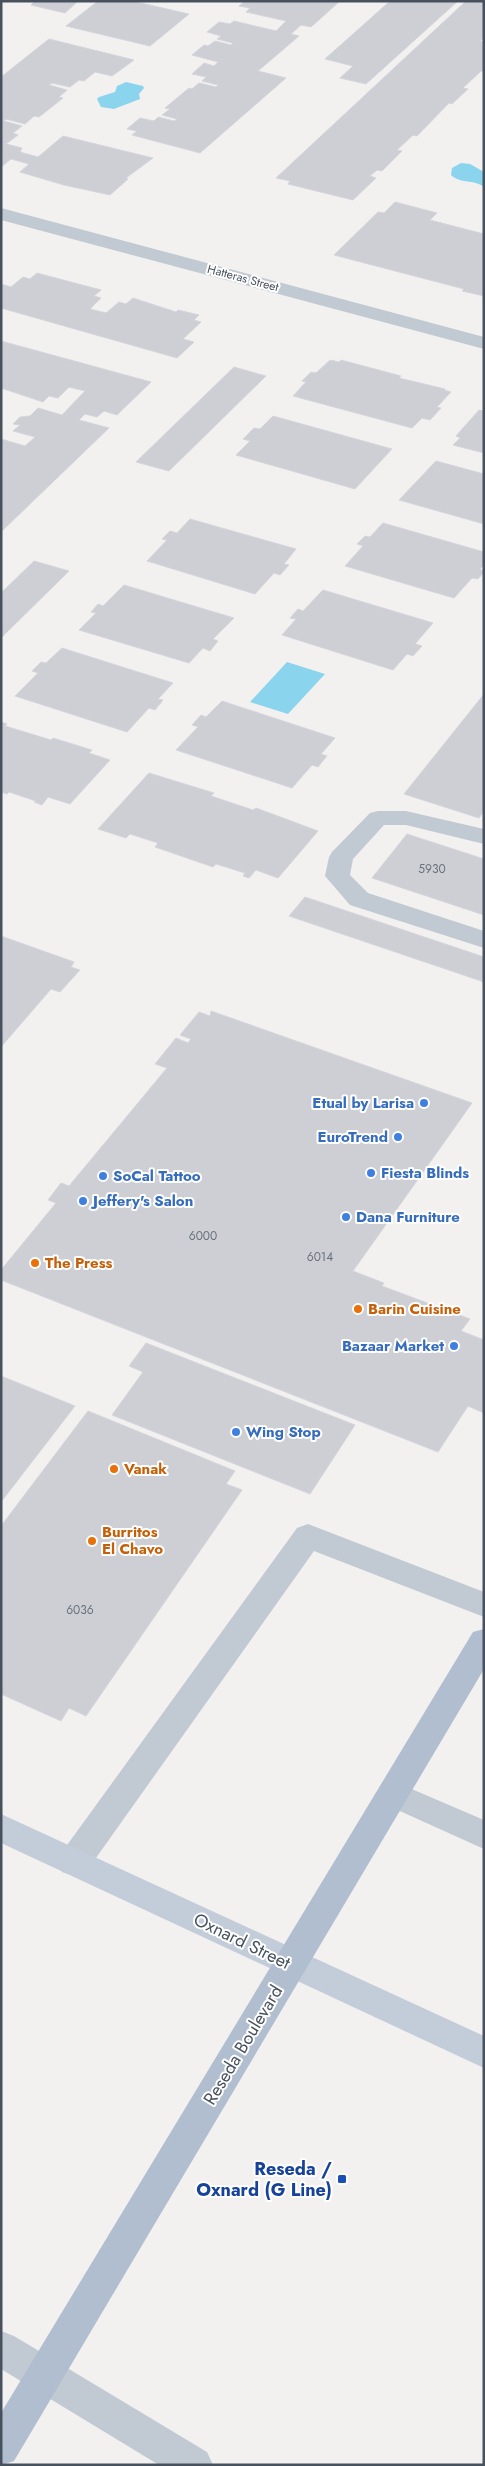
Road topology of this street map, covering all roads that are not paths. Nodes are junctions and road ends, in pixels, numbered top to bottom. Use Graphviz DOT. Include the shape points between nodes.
graph roads {
  1 [pos="1,214"];
  2 [pos="484,343"];
  3 [pos="484,838"];
  4 [pos="484,940"];
  5 [pos="484,1605"];
  6 [pos="484,1641"];
  7 [pos="392,1794"];
  8 [pos="1,1828"];
  9 [pos="484,1835"];
  10 [pos="74,1862"];
  11 [pos="291,1965"];
  12 [pos="484,2053"];
  13 [pos="1,2348"];
  14 [pos="46,2374"];
  15 [pos="1,2448"];
  16 [pos="194,2465"];
  1 -- 2 [label="street, Hatteras Street"];
  3 -- 4 [label="street" via="406,818 378,818 341,857 337,876 359,899"];
  5 -- 10 [label="street" via="308,1536"];
  6 -- 7 [label="main road, Reseda Boulevard"];
  7 -- 9 [label="street"];
  7 -- 11 [label="main road, Reseda Boulevard"];
  8 -- 10 [label="main road, Oxnard Street"];
  10 -- 11 [label="main road, Oxnard Street"];
  11 -- 12 [label="main road, Oxnard Street"];
  11 -- 14 [label="main road, Reseda Boulevard"];
  13 -- 14 [label="street"];
  14 -- 15 [label="main road, Reseda Boulevard"];
  14 -- 16 [label="street"];
}
